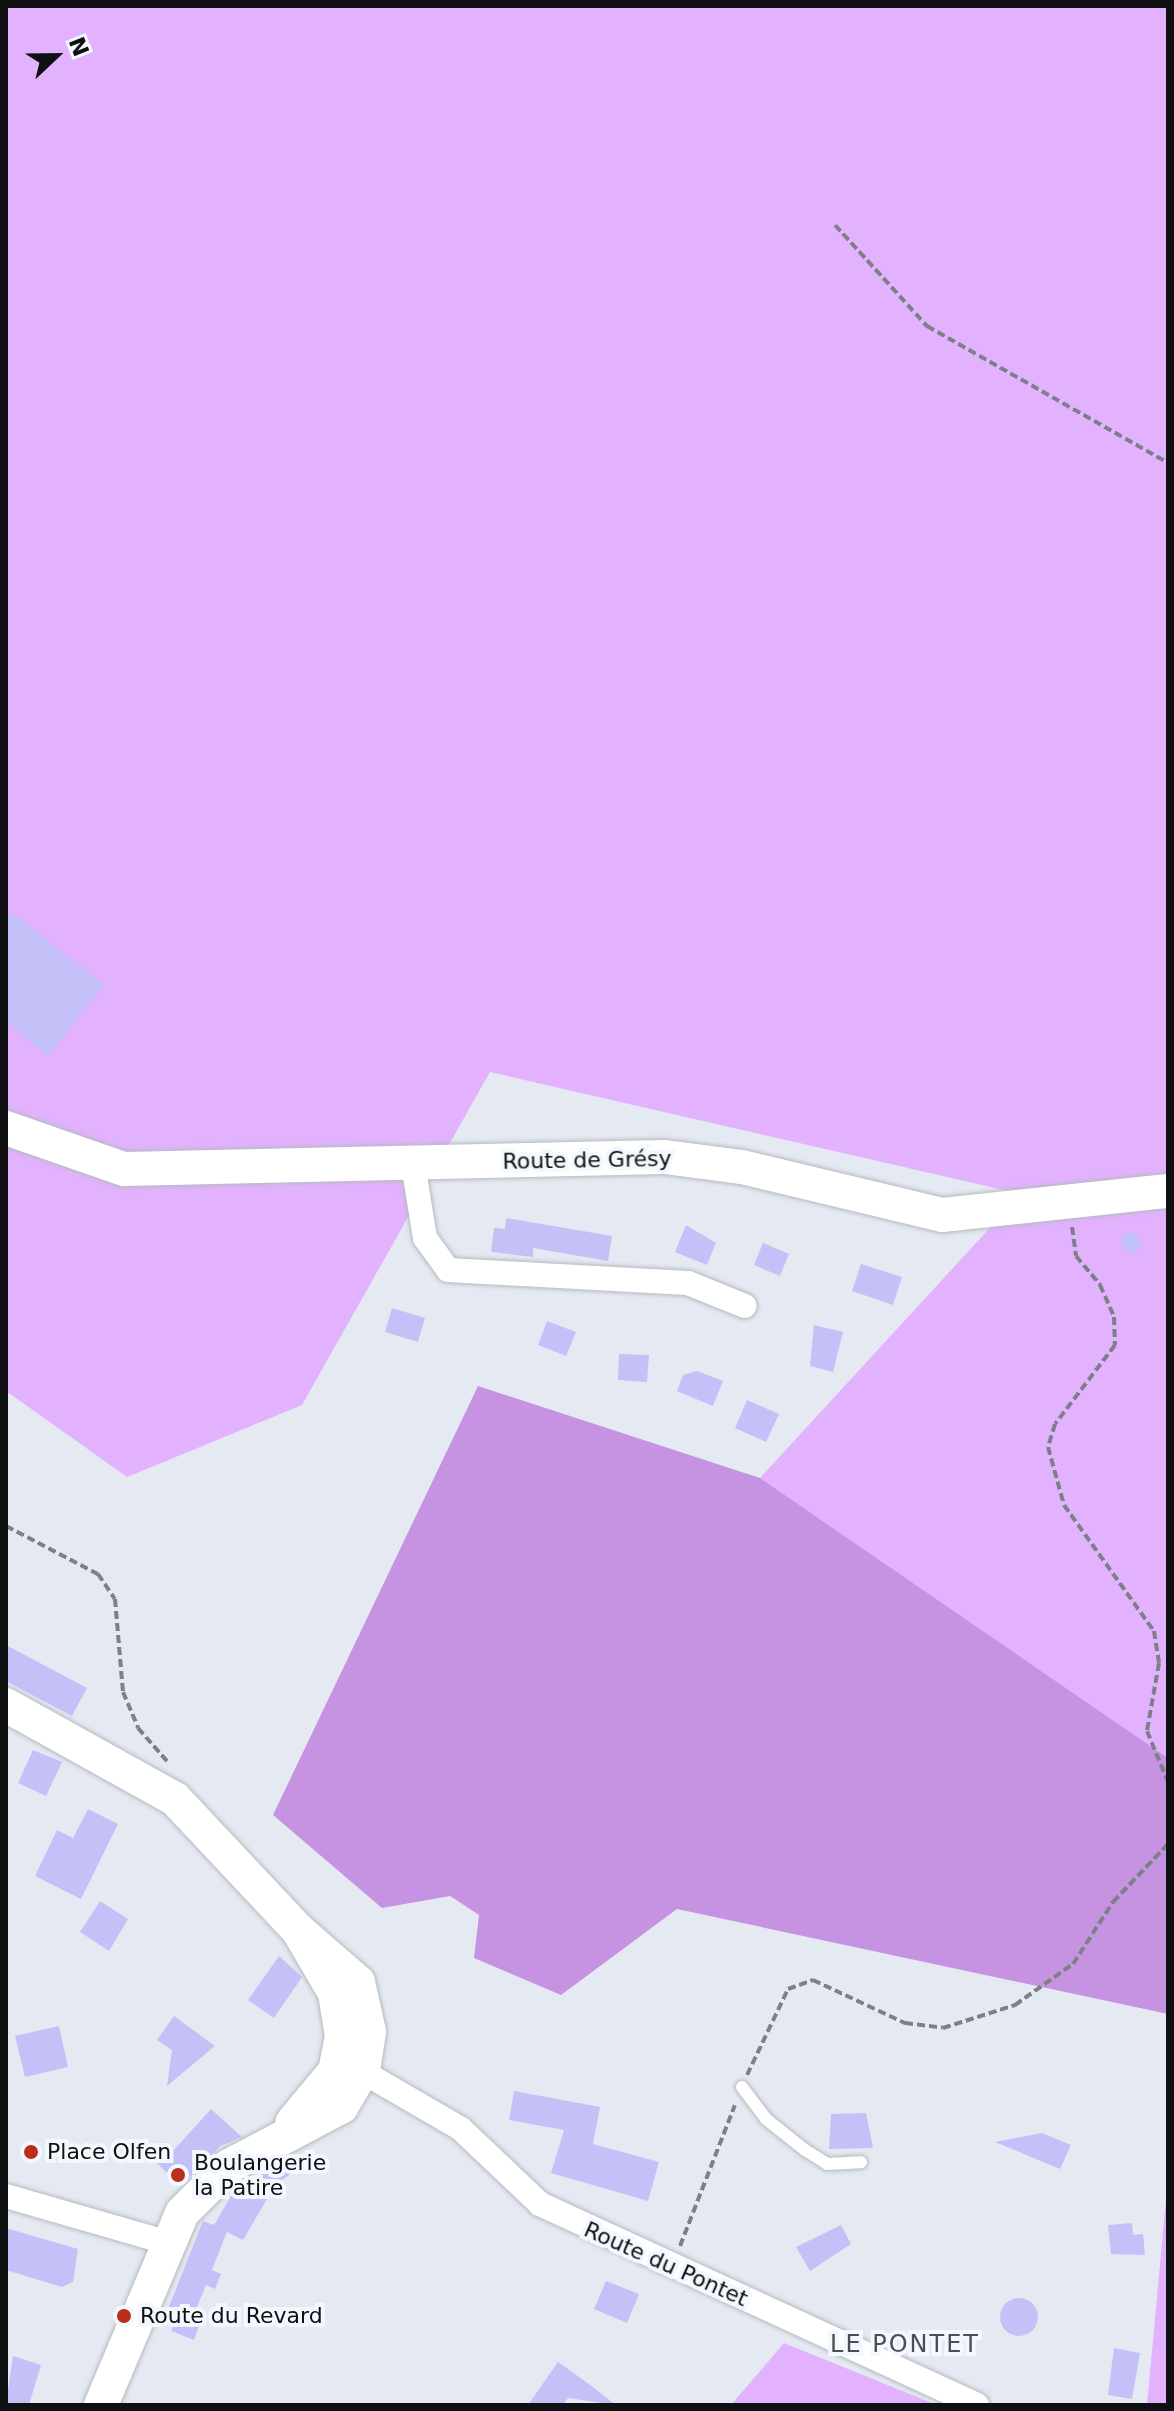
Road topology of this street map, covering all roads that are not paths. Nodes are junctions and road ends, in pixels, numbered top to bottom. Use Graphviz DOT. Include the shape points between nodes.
graph roads {
  1 [pos="6,1128"];
  2 [pos="413,1164"];
  3 [pos="1168,1191"];
  4 [pos="745,1306"];
  5 [pos="6,1705"];
  6 [pos="351,2065"];
  7 [pos="742,2087"];
  8 [pos="861,2162"];
  9 [pos="6,2196"];
  10 [pos="165,2242"];
  11 [pos="101,2405"];
  12 [pos="977,2405"];
  1 -- 2 [label="main road, Route de Grésy" via="124,1169"];
  2 -- 3 [label="main road, Route de Grésy" via="665,1157 742,1167 942,1215"];
  2 -- 4 [label="street" via="425,1238 448,1270 688,1283"];
  5 -- 6 [label="main road" via="175,1799 298,1930 358,1982 369,2032"];
  6 -- 10 [label="main road" via="341,2107 280,2134 204,2187"];
  6 -- 12 [label="street, Route du Pontet" via="461,2129 540,2204"];
  7 -- 8 [label="lane" via="766,2119 827,2164"];
  9 -- 10 [label="street"];
  10 -- 11 [label="main road"];
}
